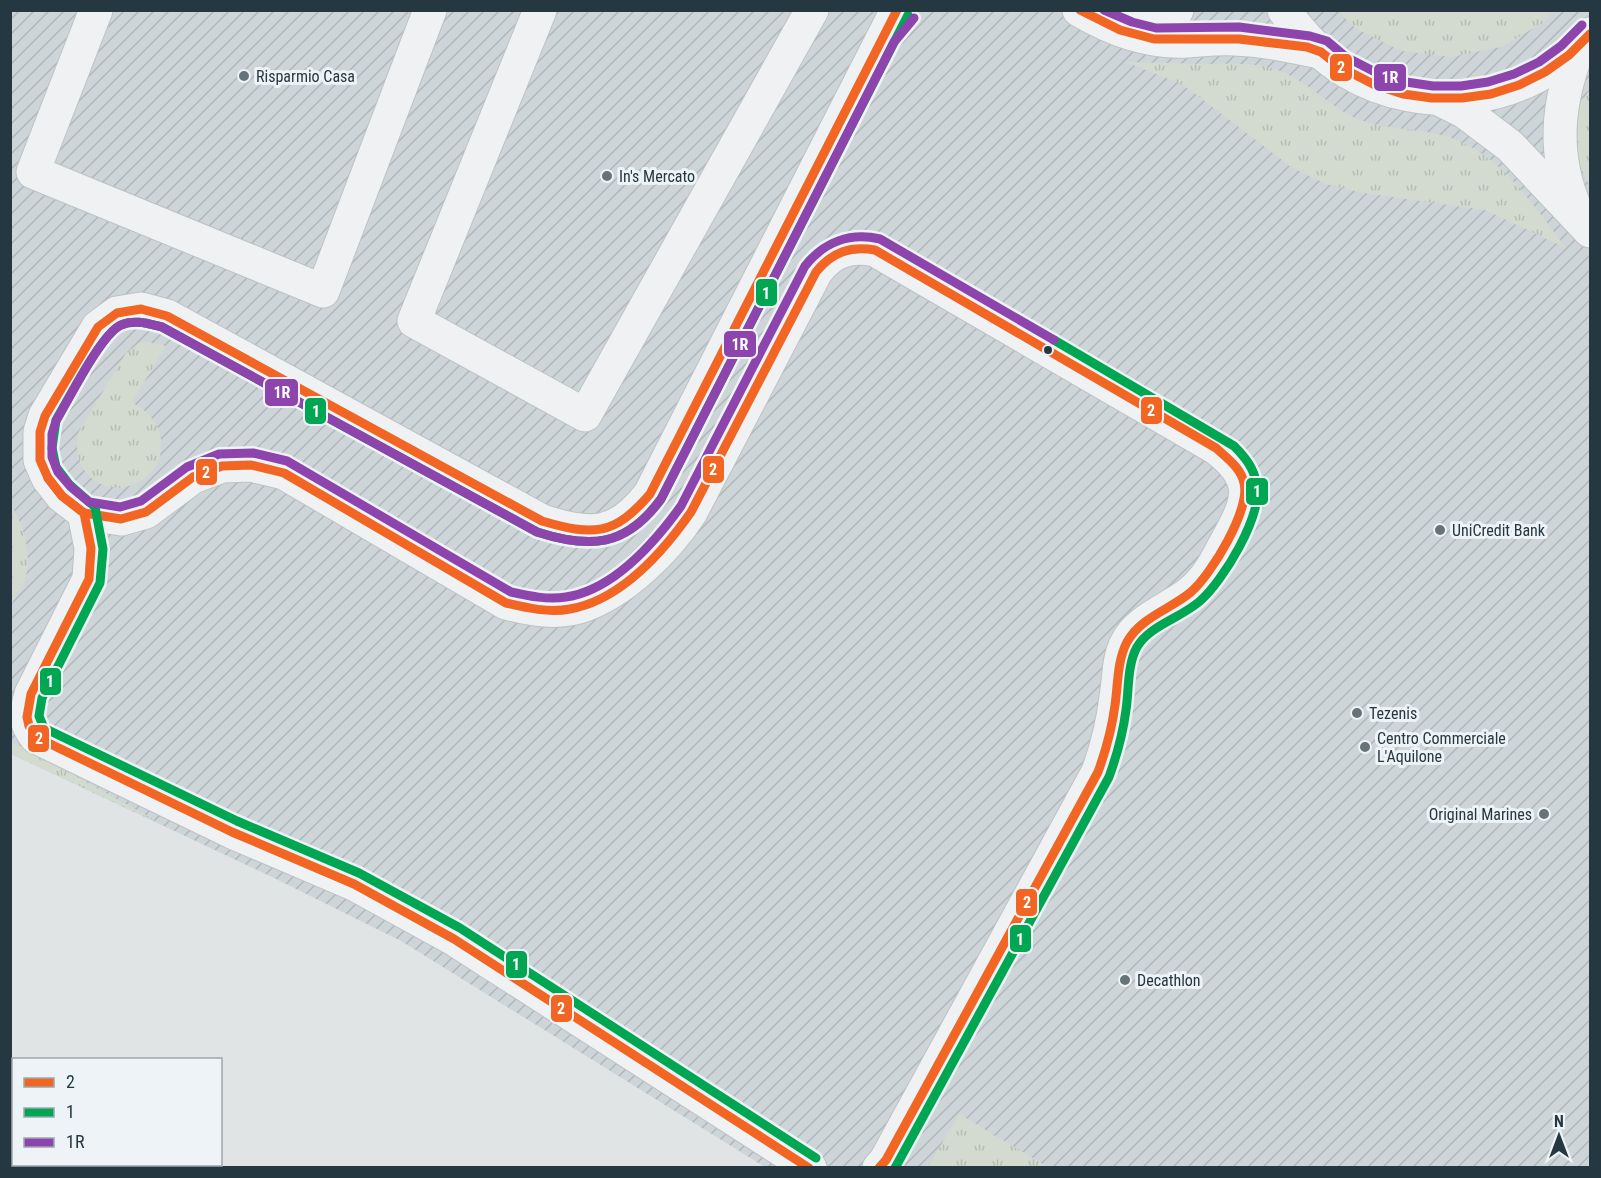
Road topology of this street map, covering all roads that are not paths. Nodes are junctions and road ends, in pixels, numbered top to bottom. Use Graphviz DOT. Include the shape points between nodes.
graph roads {
  1 [pos="96,10"];
  2 [pos="430,10"];
  3 [pos="540,10"];
  4 [pos="812,10"];
  5 [pos="905,10"];
  6 [pos="1079,10"];
  7 [pos="1177,10"];
  8 [pos="1284,10"];
  9 [pos="891,23"];
  10 [pos="1112,27"];
  11 [pos="1584,41"];
  12 [pos="1320,52"];
  13 [pos="1439,99"];
  14 [pos="1586,226"];
  15 [pos="84,513"];
  16 [pos="810,1167"];
  17 [pos="879,1167"];
  1 -- 2 [label="street" via="33,172 323,291"];
  3 -- 4 [label="street" via="414,321 585,415"];
  5 -- 9 [label="street"];
  6 -- 10 [label="street"];
  7 -- 10 [label="street" via="1143,26"];
  8 -- 12 [label="street"];
  9 -- 15 [label="street" via="650,494 619,525 590,531 542,521 167,316 141,309 117,313 98,327 45,416 40,432 40,460 48,478 62,496"];
  10 -- 12 [label="street" via="1146,39 1249,40"];
  11 -- 13 [label="street" via="1553,67 1513,88 1469,98"];
  11 -- 14 [label="street" via="1564,87 1560,136 1564,173"];
  12 -- 13 [label="street" via="1375,85"];
  13 -- 14 [label="street" via="1465,112 1510,146"];
  15 -- 16 [label="street" via="91,548 89,579 31,694 27,726 36,737 232,832 354,884 454,939"];
  15 -- 17 [label="street" via="121,519 146,512 193,477 222,466 250,465 284,473 506,603 540,610 578,607 613,590 671,540 691,512 816,272 826,259 851,248 875,250 1216,448 1238,468 1245,492 1242,512 1203,582 1148,621 1127,642 1120,661 1109,740 1089,790"];
}
